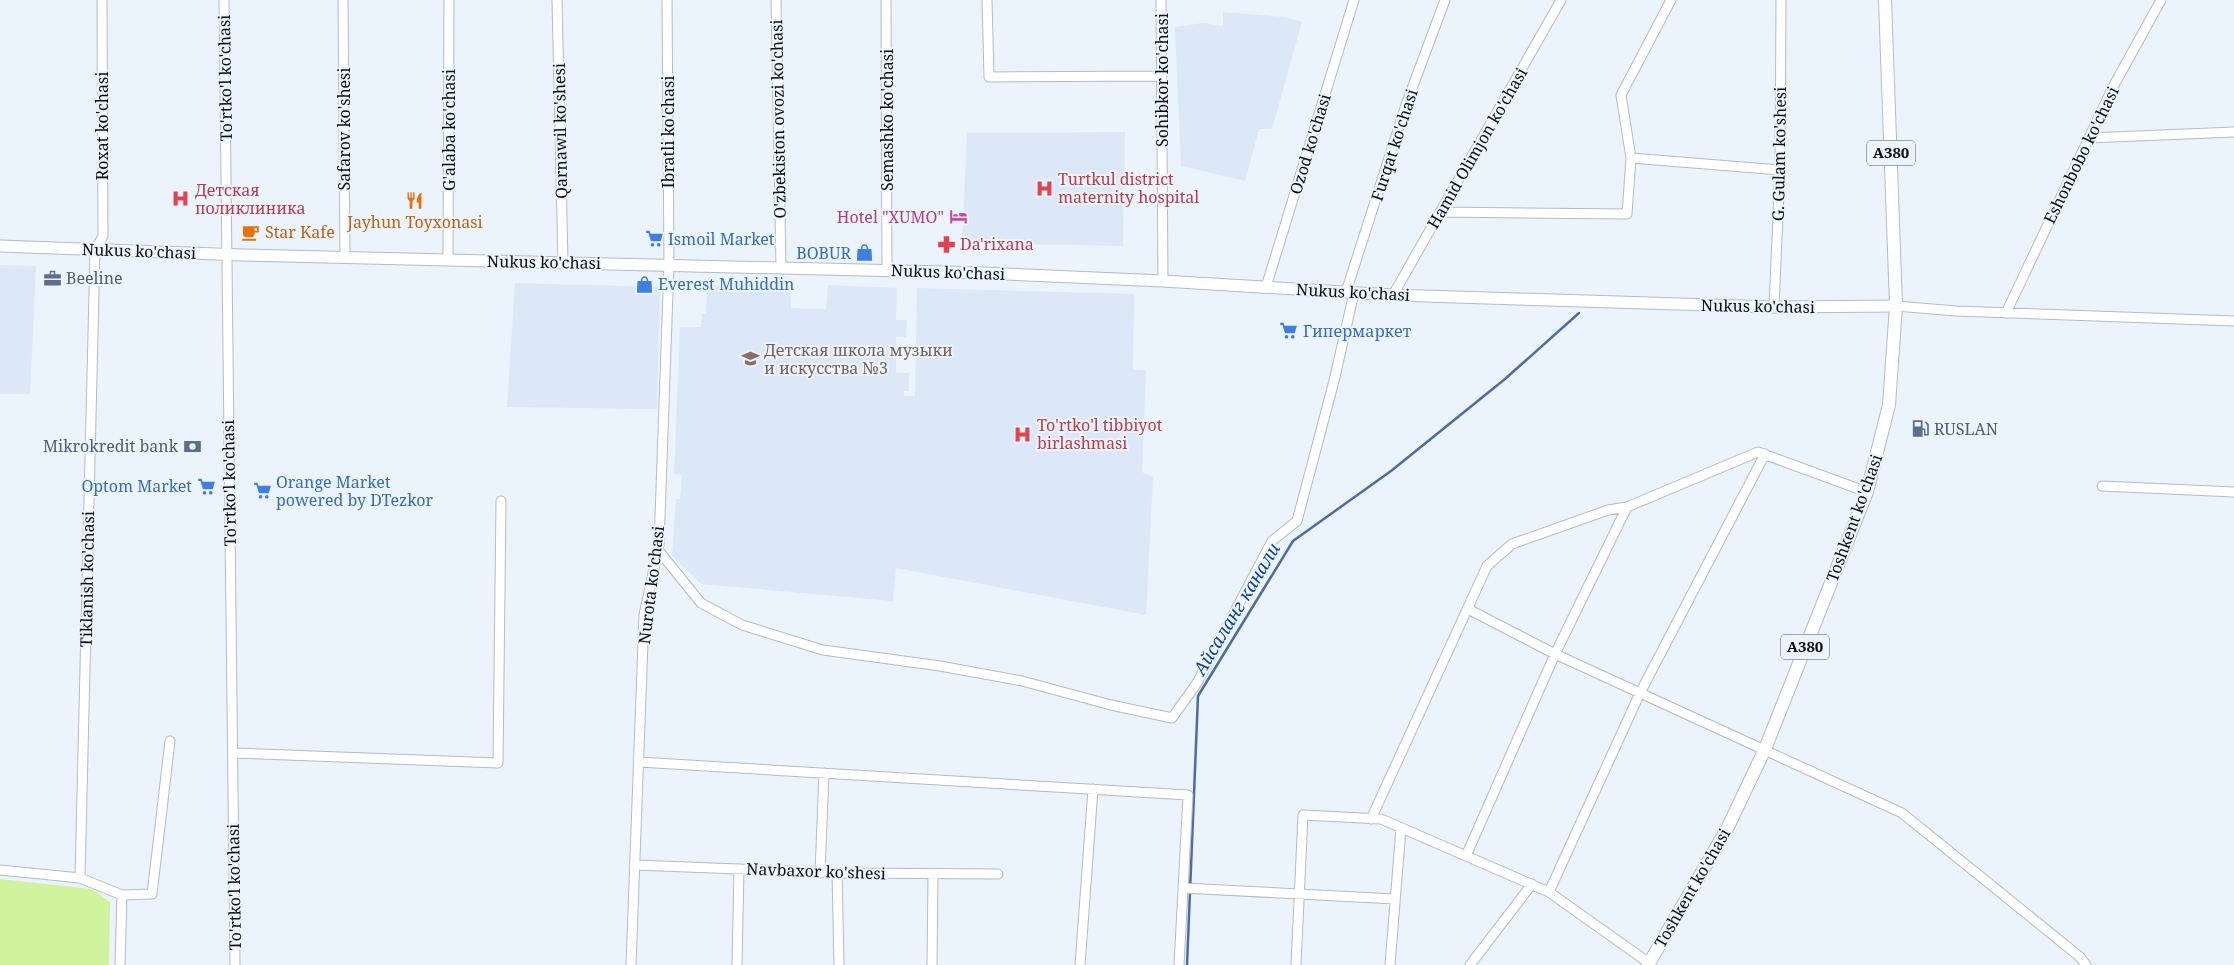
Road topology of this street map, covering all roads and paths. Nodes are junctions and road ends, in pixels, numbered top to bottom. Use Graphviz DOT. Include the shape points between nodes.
graph roads {
  1 [pos="102,0"];
  2 [pos="224,0"];
  3 [pos="344,0"];
  4 [pos="449,0"];
  5 [pos="557,0"];
  6 [pos="667,0"];
  7 [pos="776,0"];
  8 [pos="886,0"];
  9 [pos="987,0"];
  10 [pos="1161,0"];
  11 [pos="1354,0"];
  12 [pos="1446,0"];
  13 [pos="1561,0"];
  14 [pos="1671,0"];
  15 [pos="1781,0"];
  16 [pos="1885,0"];
  17 [pos="2161,0"];
  18 [pos="1162,76"];
  19 [pos="2234,132"];
  20 [pos="2089,138"];
  21 [pos="1631,158"];
  22 [pos="1780,170"];
  23 [pos="1440,212"];
  24 [pos="0,246"];
  25 [pos="95,250"];
  26 [pos="228,254"];
  27 [pos="345,257"];
  28 [pos="448,260"];
  29 [pos="563,262"];
  30 [pos="670,264"];
  31 [pos="781,268"];
  32 [pos="887,271"];
  33 [pos="1164,281"];
  34 [pos="1266,287"];
  35 [pos="1350,292"];
  36 [pos="1393,295"];
  37 [pos="1896,306"];
  38 [pos="1774,307"];
  39 [pos="2006,313"];
  40 [pos="2234,321"];
  41 [pos="1765,454"];
  42 [pos="2102,486"];
  43 [pos="1867,492"];
  44 [pos="2234,492"];
  45 [pos="501,502"];
  46 [pos="1627,507"];
  47 [pos="658,550"];
  48 [pos="1468,609"];
  49 [pos="1555,654"];
  50 [pos="1640,693"];
  51 [pos="170,741"];
  52 [pos="1765,749"];
  53 [pos="233,753"];
  54 [pos="639,762"];
  55 [pos="824,773"];
  56 [pos="1093,789"];
  57 [pos="1371,819"];
  58 [pos="1401,828"];
  59 [pos="1466,856"];
  60 [pos="635,865"];
  61 [pos="739,869"];
  62 [pos="0,870"];
  63 [pos="820,873"];
  64 [pos="837,874"];
  65 [pos="934,874"];
  66 [pos="998,874"];
  67 [pos="80,878"];
  68 [pos="1532,884"];
  69 [pos="1183,888"];
  70 [pos="1550,892"];
  71 [pos="122,895"];
  72 [pos="1301,895"];
  73 [pos="1395,899"];
  74 [pos="1649,964"];
  75 [pos="120,965"];
  76 [pos="235,965"];
  77 [pos="631,965"];
  78 [pos="737,965"];
  79 [pos="840,965"];
  80 [pos="932,965"];
  81 [pos="1080,965"];
  82 [pos="1179,965"];
  83 [pos="1296,965"];
  84 [pos="1390,965"];
  85 [pos="1470,965"];
  86 [pos="2086,965"];
  1 -- 25 [label="street, Roxat ko'chasi" via="103,236"];
  2 -- 26 [label="street, To'rtko'l ko'chasi"];
  3 -- 27 [label="street, Safarov ko'shesi"];
  4 -- 28 [label="street, G'alaba ko'chasi"];
  5 -- 29 [label="street, Qarnawil ko'shesi"];
  6 -- 30 [label="street, Ibratli ko'chasi"];
  7 -- 31 [label="street, O'zbekiston ovozi ko'chasi"];
  8 -- 32 [label="street, Semashko ko'chasi"];
  9 -- 18 [label="street" via="989,77"];
  10 -- 18 [label="street, Sohibkor ko'chasi"];
  11 -- 34 [label="street, Ozod ko'chasi"];
  12 -- 35 [label="street, Furqat ko'chasi" via="1407,102"];
  13 -- 23 [label="street, Hamid Olimjon ko'chasi"];
  14 -- 21 [label="street" via="1621,95"];
  15 -- 22 [label="street, G. Gulam ko'shesi"];
  16 -- 37 [label="highway, Toshkent ko'chasi / A380"];
  17 -- 20 [label="street, Eshonbobo ko'chasi"];
  18 -- 33 [label="street, Sohibkor ko'chasi"];
  19 -- 20 [label="street"];
  20 -- 39 [label="street, Eshonbobo ko'chasi"];
  21 -- 22 [label="street"];
  21 -- 23 [label="street" via="1627,214"];
  22 -- 38 [label="street, G. Gulam ko'shesi"];
  23 -- 36 [label="street, Hamid Olimjon ko'chasi"];
  24 -- 25 [label="main road, Nukus ko'chasi"];
  25 -- 26 [label="main road, Nukus ko'chasi"];
  25 -- 67 [label="street, Tiklanish ko'chasi"];
  26 -- 27 [label="main road, Nukus ko'chasi"];
  26 -- 53 [label="street, To'rtko'l ko'chasi"];
  27 -- 28 [label="main road, Nukus ko'chasi"];
  28 -- 29 [label="main road, Nukus ko'chasi"];
  29 -- 30 [label="main road, Nukus ko'chasi"];
  30 -- 31 [label="main road, Nukus ko'chasi"];
  30 -- 47 [label="street, Nurota ko'chasi"];
  31 -- 32 [label="main road, Nukus ko'chasi"];
  32 -- 33 [label="main road, Nukus ko'chasi"];
  33 -- 34 [label="main road, Nukus ko'chasi"];
  34 -- 35 [label="main road, Nukus ko'chasi"];
  35 -- 36 [label="main road, Nukus ko'chasi"];
  35 -- 47 [label="street, Furqat ko'chasi" via="1334,381 1297,521 1272,541 1197,683 1172,718 1022,681 823,650 742,625 701,603"];
  36 -- 38 [label="main road, Nukus ko'chasi"];
  37 -- 38 [label="main road, Nukus ko'chasi"];
  37 -- 39 [label="street"];
  37 -- 43 [label="highway, Toshkent ko'chasi / A380" via="1889,405"];
  39 -- 40 [label="street"];
  41 -- 43 [label="street"];
  41 -- 46 [label="street" via="1758,452"];
  41 -- 50 [label="street"];
  42 -- 44 [label="street"];
  43 -- 52 [label="highway, Toshkent ko'chasi / A380"];
  45 -- 53 [label="street" via="498,763"];
  46 -- 48 [label="street" via="1608,510 1512,544 1488,566"];
  46 -- 49 [label="street"];
  47 -- 54 [label="street, Nurota ko'chasi" via="644,615"];
  48 -- 49 [label="street"];
  48 -- 57 [label="street"];
  49 -- 50 [label="street"];
  49 -- 59 [label="street"];
  50 -- 52 [label="street"];
  50 -- 70 [label="street"];
  51 -- 71 [label="street" via="152,894"];
  52 -- 74 [label="highway, Toshkent ko'chasi / A380" via="1727,829"];
  52 -- 86 [label="street" via="1902,813"];
  53 -- 76 [label="street, To'rtko'l ko'chasi"];
  54 -- 55 [label="street"];
  54 -- 60 [label="street, Nurota ko'chasi"];
  55 -- 56 [label="street"];
  55 -- 63 [label="street"];
  56 -- 69 [label="street" via="1188,795"];
  56 -- 81 [label="street"];
  57 -- 58 [label="street" via="1380,819"];
  57 -- 72 [label="street" via="1303,816"];
  58 -- 59 [label="street"];
  58 -- 73 [label="street"];
  59 -- 68 [label="street"];
  60 -- 61 [label="street, Navbaxor ko'shesi"];
  60 -- 77 [label="street, Nurota ko'chasi"];
  61 -- 63 [label="street, Navbaxor ko'shesi"];
  61 -- 78 [label="street"];
  62 -- 67 [label="street"];
  63 -- 64 [label="street, Navbaxor ko'shesi"];
  64 -- 65 [label="street, Navbaxor ko'shesi"];
  64 -- 79 [label="street"];
  65 -- 66 [label="street, Navbaxor ko'shesi"];
  65 -- 80 [label="street"];
  67 -- 71 [label="street"];
  68 -- 70 [label="street"];
  68 -- 85 [label="street"];
  69 -- 72 [label="street"];
  69 -- 82 [label="street"];
  70 -- 74 [label="street"];
  71 -- 75 [label="street"];
  72 -- 73 [label="street"];
  72 -- 83 [label="street"];
  73 -- 84 [label="street"];
}
